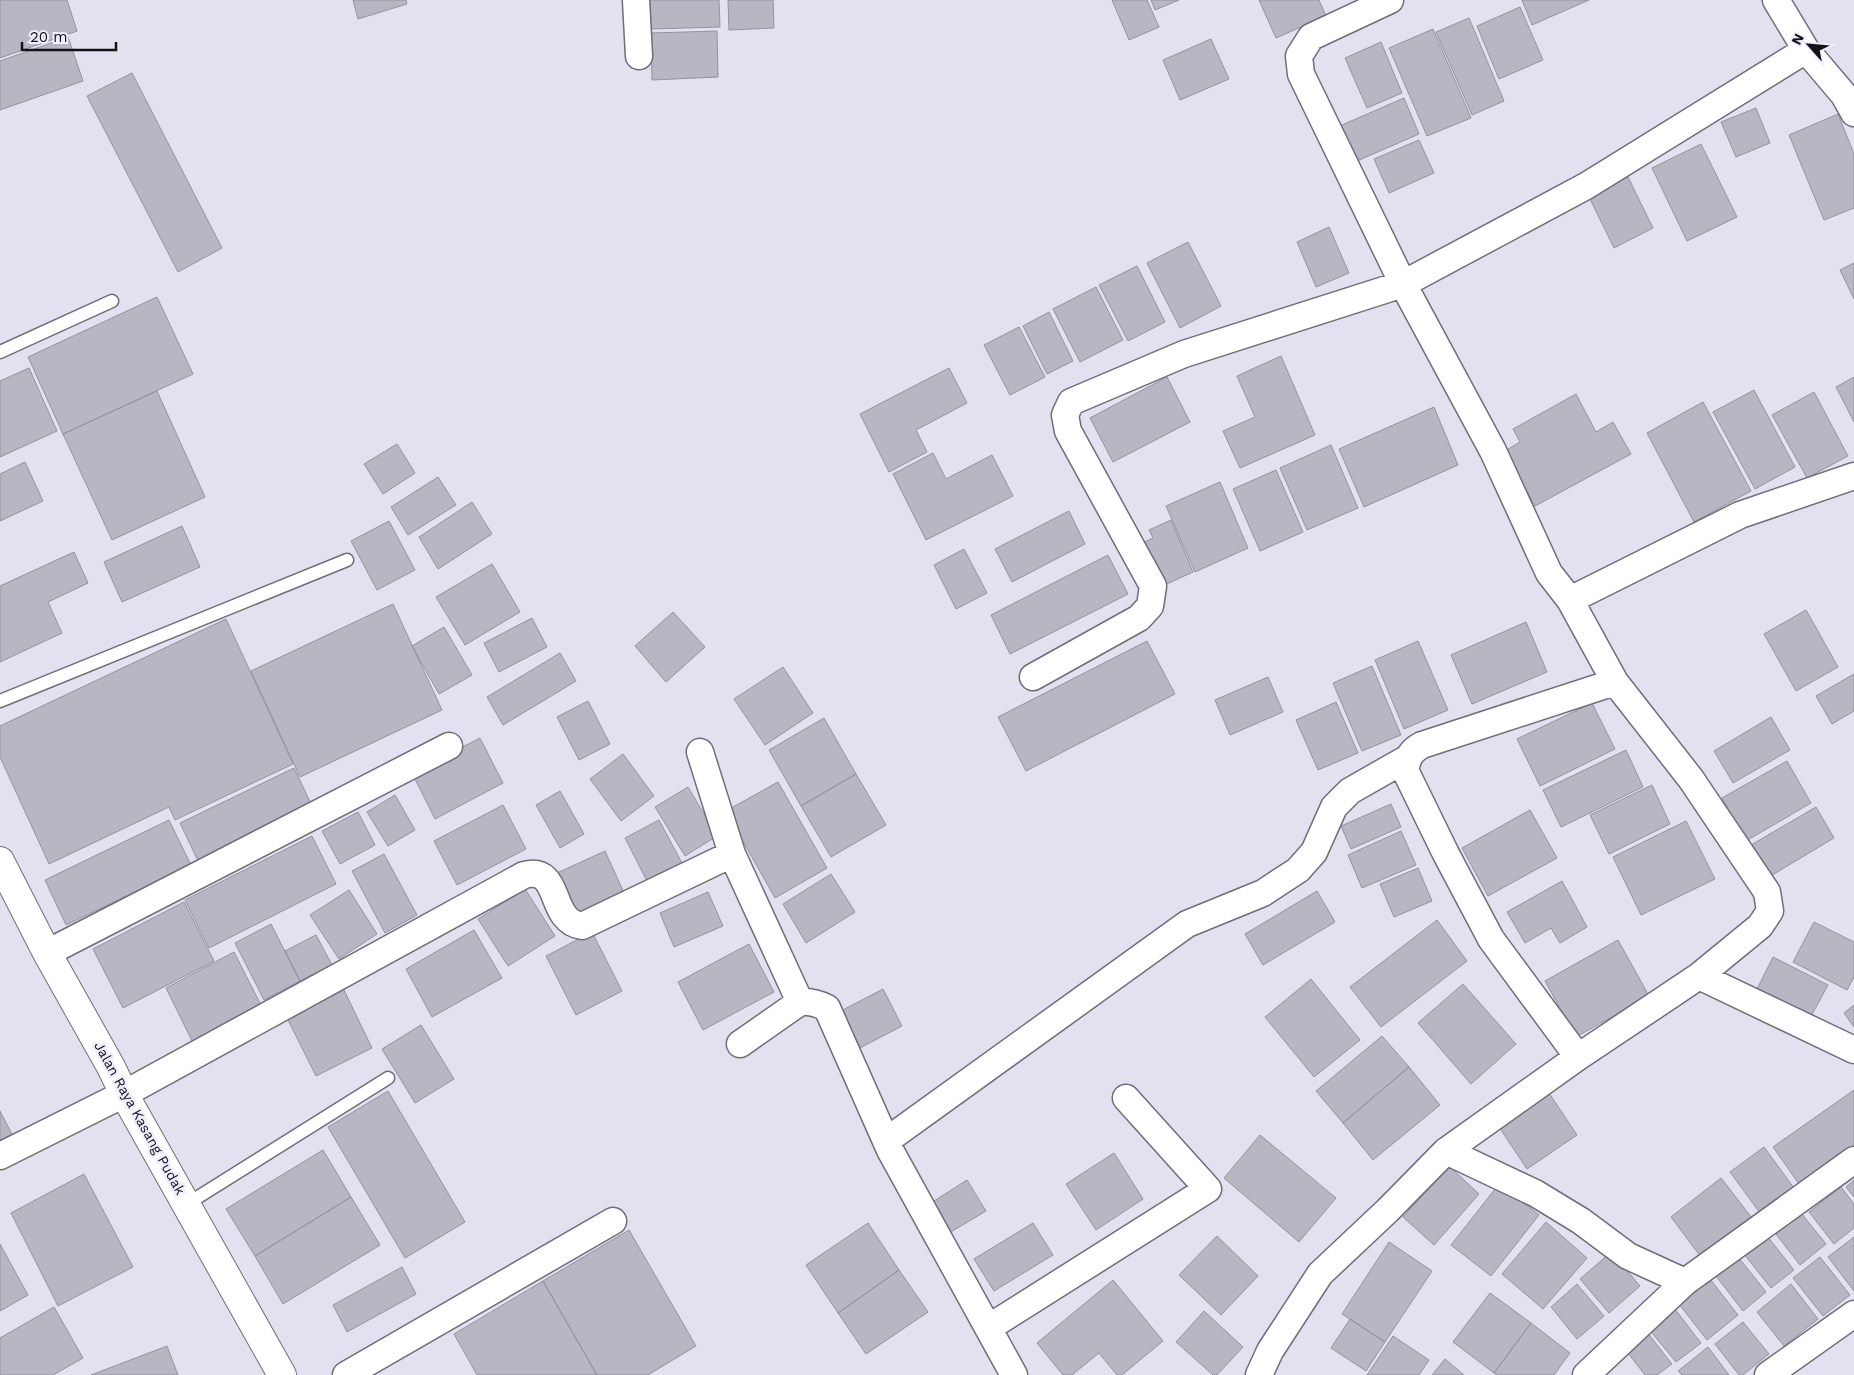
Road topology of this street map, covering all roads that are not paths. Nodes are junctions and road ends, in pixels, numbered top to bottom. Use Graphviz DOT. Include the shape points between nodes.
graph roads {
  1 [pos="636,0"];
  2 [pos="1390,0"];
  3 [pos="1776,0"];
  4 [pos="1806,50"];
  5 [pos="639,56"];
  6 [pos="1854,113"];
  7 [pos="1403,284"];
  8 [pos="112,301"];
  9 [pos="0,352"];
  10 [pos="1854,476"];
  11 [pos="347,560"];
  12 [pos="1570,600"];
  13 [pos="1033,677"];
  14 [pos="1615,682"];
  15 [pos="0,701"];
  16 [pos="448,746"];
  17 [pos="700,752"];
  18 [pos="1408,758"];
  19 [pos="732,854"];
  20 [pos="0,860"];
  21 [pos="47,953"];
  22 [pos="1699,976"];
  23 [pos="800,1002"];
  24 [pos="740,1044"];
  25 [pos="1854,1050"];
  26 [pos="1578,1057"];
  27 [pos="388,1078"];
  28 [pos="124,1094"];
  29 [pos="1126,1098"];
  30 [pos="886,1141"];
  31 [pos="1446,1151"];
  32 [pos="0,1156"];
  33 [pos="1854,1160"];
  34 [pos="187,1204"];
  35 [pos="613,1221"];
  36 [pos="1685,1282"];
  37 [pos="1854,1314"];
  38 [pos="988,1328"];
  39 [pos="282,1375"];
  40 [pos="346,1375"];
  41 [pos="1014,1375"];
  42 [pos="1259,1375"];
  43 [pos="1586,1375"];
  44 [pos="1768,1375"];
  1 -- 5 [label="street"];
  2 -- 7 [label="street" via="1311,38 1299,56 1301,74"];
  3 -- 4 [label="street"];
  4 -- 6 [label="street"];
  4 -- 7 [label="street" via="1586,186"];
  7 -- 12 [label="street" via="1493,451 1549,573"];
  7 -- 13 [label="street" via="1184,354 1071,402 1065,415 1068,431 1153,586 1150,606 1139,618"];
  8 -- 9 [label="lane"];
  10 -- 12 [label="street" via="1740,515"];
  11 -- 15 [label="lane"];
  12 -- 14 [label="street"];
  14 -- 18 [label="street" via="1422,745 1412,750"];
  14 -- 22 [label="street" via="1691,778 1767,892 1770,911 1760,926"];
  16 -- 21 [label="street"];
  17 -- 19 [label="street"];
  18 -- 26 [label="street" via="1405,770 1491,939"];
  18 -- 30 [label="street" via="1344,796 1334,807 1314,852 1298,870 1263,893 1187,924"];
  19 -- 23 [label="street"];
  19 -- 28 [label="street" via="582,926 572,925 562,914 549,882 534,873 524,875"];
  20 -- 21 [label="street, Jalan Raya Kasang Pudak"];
  21 -- 28 [label="street, Jalan Raya Kasang Pudak"];
  22 -- 25 [label="street"];
  22 -- 26 [label="street"];
  23 -- 24 [label="street"];
  23 -- 30 [label="street" via="818,1003 826,1008"];
  26 -- 31 [label="street"];
  27 -- 34 [label="lane"];
  28 -- 32 [label="street"];
  28 -- 34 [label="street, Jalan Raya Kasang Pudak"];
  29 -- 38 [label="street" via="1208,1189"];
  30 -- 38 [label="street"];
  31 -- 36 [label="street" via="1535,1193 1628,1256"];
  31 -- 42 [label="street" via="1320,1274 1270,1351"];
  33 -- 36 [label="street"];
  34 -- 39 [label="street, Jalan Raya Kasang Pudak"];
  35 -- 40 [label="street"];
  36 -- 43 [label="street"];
  37 -- 44 [label="street"];
  38 -- 41 [label="street"];
}
